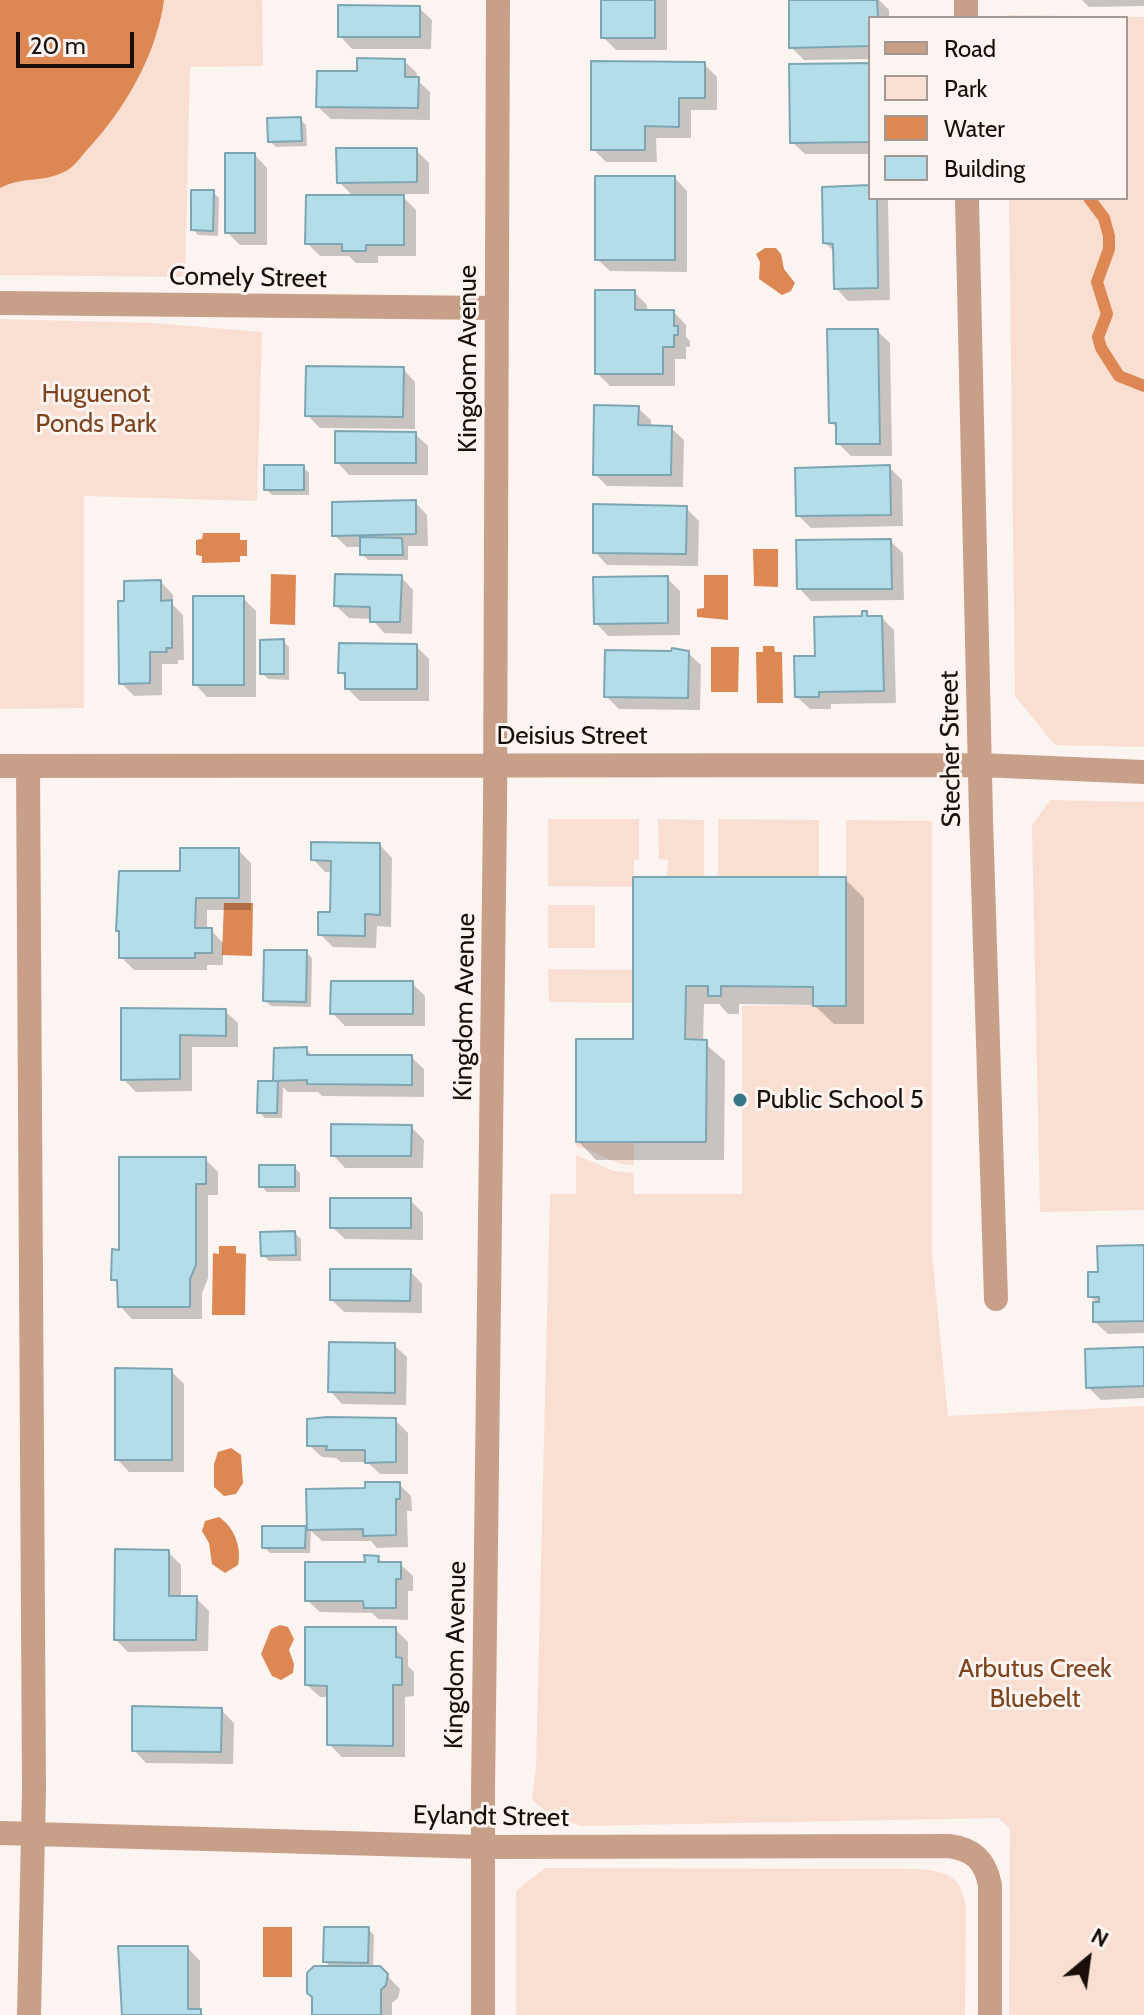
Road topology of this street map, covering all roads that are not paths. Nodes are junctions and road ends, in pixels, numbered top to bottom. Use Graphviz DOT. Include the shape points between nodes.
graph roads {
  1 [pos="498,0"];
  2 [pos="967,200"];
  3 [pos="0,303"];
  4 [pos="496,308"];
  5 [pos="495,764"];
  6 [pos="980,765"];
  7 [pos="0,766"];
  8 [pos="28,767"];
  9 [pos="1144,772"];
  10 [pos="996,1299"];
  11 [pos="0,1833"];
  12 [pos="34,1833"];
  13 [pos="482,1847"];
  14 [pos="29,2015"];
  15 [pos="483,2015"];
  16 [pos="990,2015"];
  1 -- 4 [label="street, Kingdom Avenue"];
  2 -- 6 [label="street, Stecher Street"];
  3 -- 4 [label="street, Comely Street"];
  4 -- 5 [label="street, Kingdom Avenue"];
  5 -- 6 [label="street, Deisius Street"];
  5 -- 8 [label="street, Deisius Street"];
  5 -- 13 [label="street, Kingdom Avenue"];
  6 -- 9 [label="street, Deisius Street"];
  6 -- 10 [label="street, Stecher Street"];
  7 -- 8 [label="street, Deisius Street"];
  8 -- 12 [label="street"];
  11 -- 12 [label="street, Eylandt Street"];
  12 -- 13 [label="street, Eylandt Street"];
  12 -- 14 [label="street"];
  13 -- 15 [label="street, Kingdom Avenue"];
  13 -- 16 [label="street, Eylandt Street" via="965,1848 987,1869 990,1885"];
}
